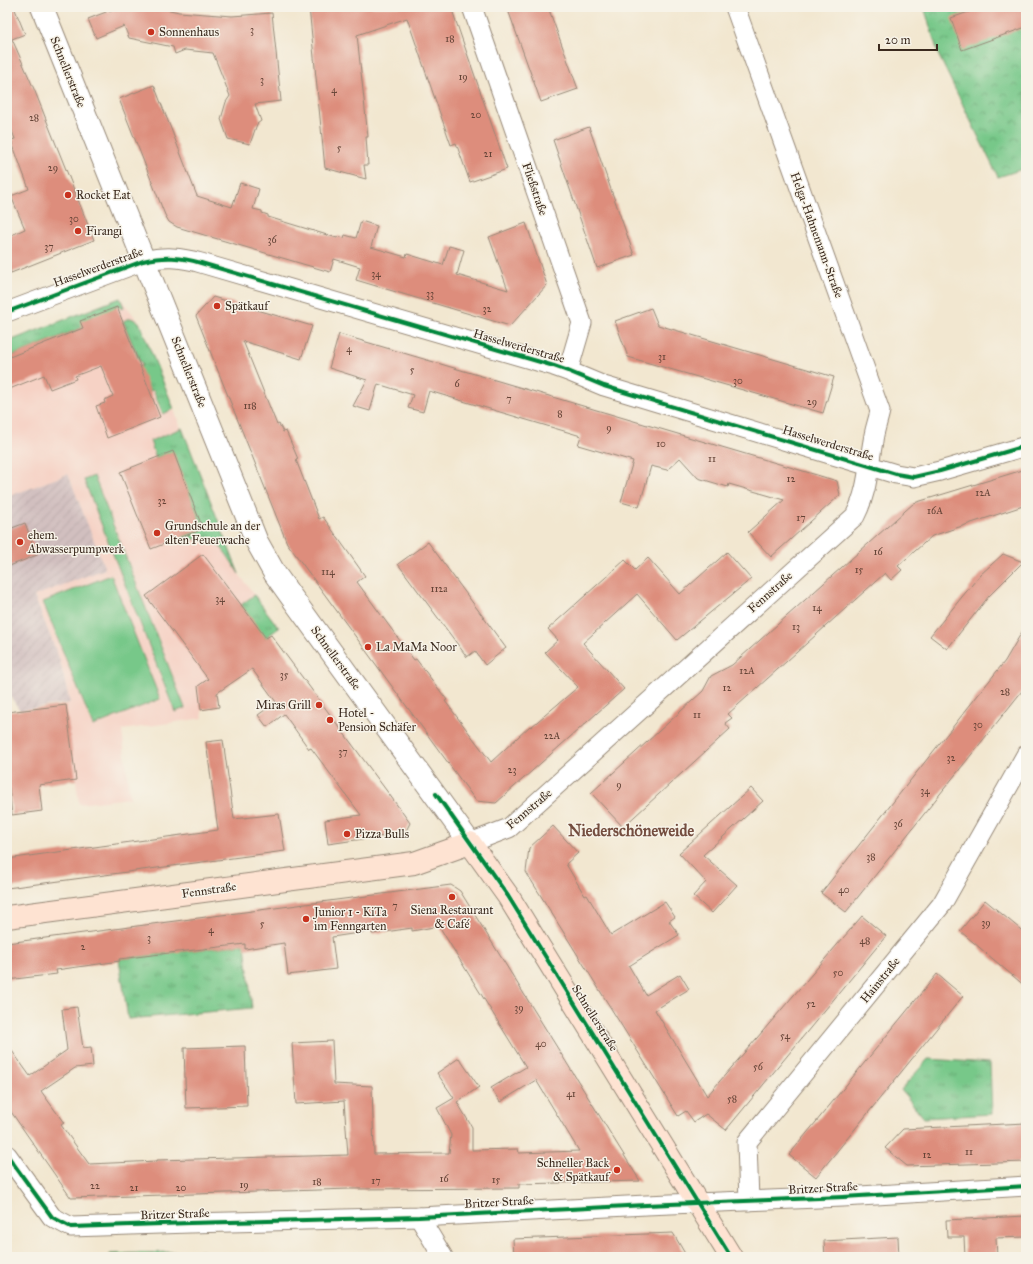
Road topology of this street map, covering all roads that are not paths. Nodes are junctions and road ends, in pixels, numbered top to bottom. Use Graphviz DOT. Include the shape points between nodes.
graph roads {
  1 [pos="42,7"];
  2 [pos="472,7"];
  3 [pos="735,7"];
  4 [pos="144,261"];
  5 [pos="7,312"];
  6 [pos="568,371"];
  7 [pos="1026,446"];
  8 [pos="869,465"];
  9 [pos="1026,755"];
  10 [pos="470,843"];
  11 [pos="7,917"];
  12 [pos="7,1155"];
  13 [pos="1026,1186"];
  14 [pos="749,1201"];
  15 [pos="699,1204"];
  16 [pos="419,1217"];
  17 [pos="443,1257"];
  18 [pos="731,1257"];
  1 -- 4 [label="street, Schnellerstraße"];
  2 -- 6 [label="street, Fließstraße" via="582,323"];
  3 -- 8 [label="street, Helga-Hahnemann-Straße" via="880,411"];
  4 -- 5 [label="street, Hasselwerderstraße"];
  4 -- 6 [label="street, Hasselwerderstraße" via="163,257 186,259"];
  4 -- 10 [label="street, Schnellerstraße" via="241,505 275,574"];
  6 -- 8 [label="street, Hasselwerderstraße" via="604,386"];
  7 -- 8 [label="street, Hasselwerderstraße" via="914,477"];
  8 -- 10 [label="street, Fennstraße" via="867,486 855,516 509,828"];
  9 -- 14 [label="street, Hainstraße" via="942,904 747,1142"];
  10 -- 11 [label="main road, Fennstraße" via="414,863"];
  10 -- 15 [label="main road, Schnellerstraße" via="508,896"];
  12 -- 16 [label="street, Britzer Straße" via="52,1217 71,1227"];
  13 -- 14 [label="street, Britzer Straße"];
  14 -- 15 [label="street, Britzer Straße"];
  15 -- 16 [label="street, Britzer Straße"];
  15 -- 18 [label="main road, Schnellerstraße"];
  16 -- 17 [label="street"];
}
